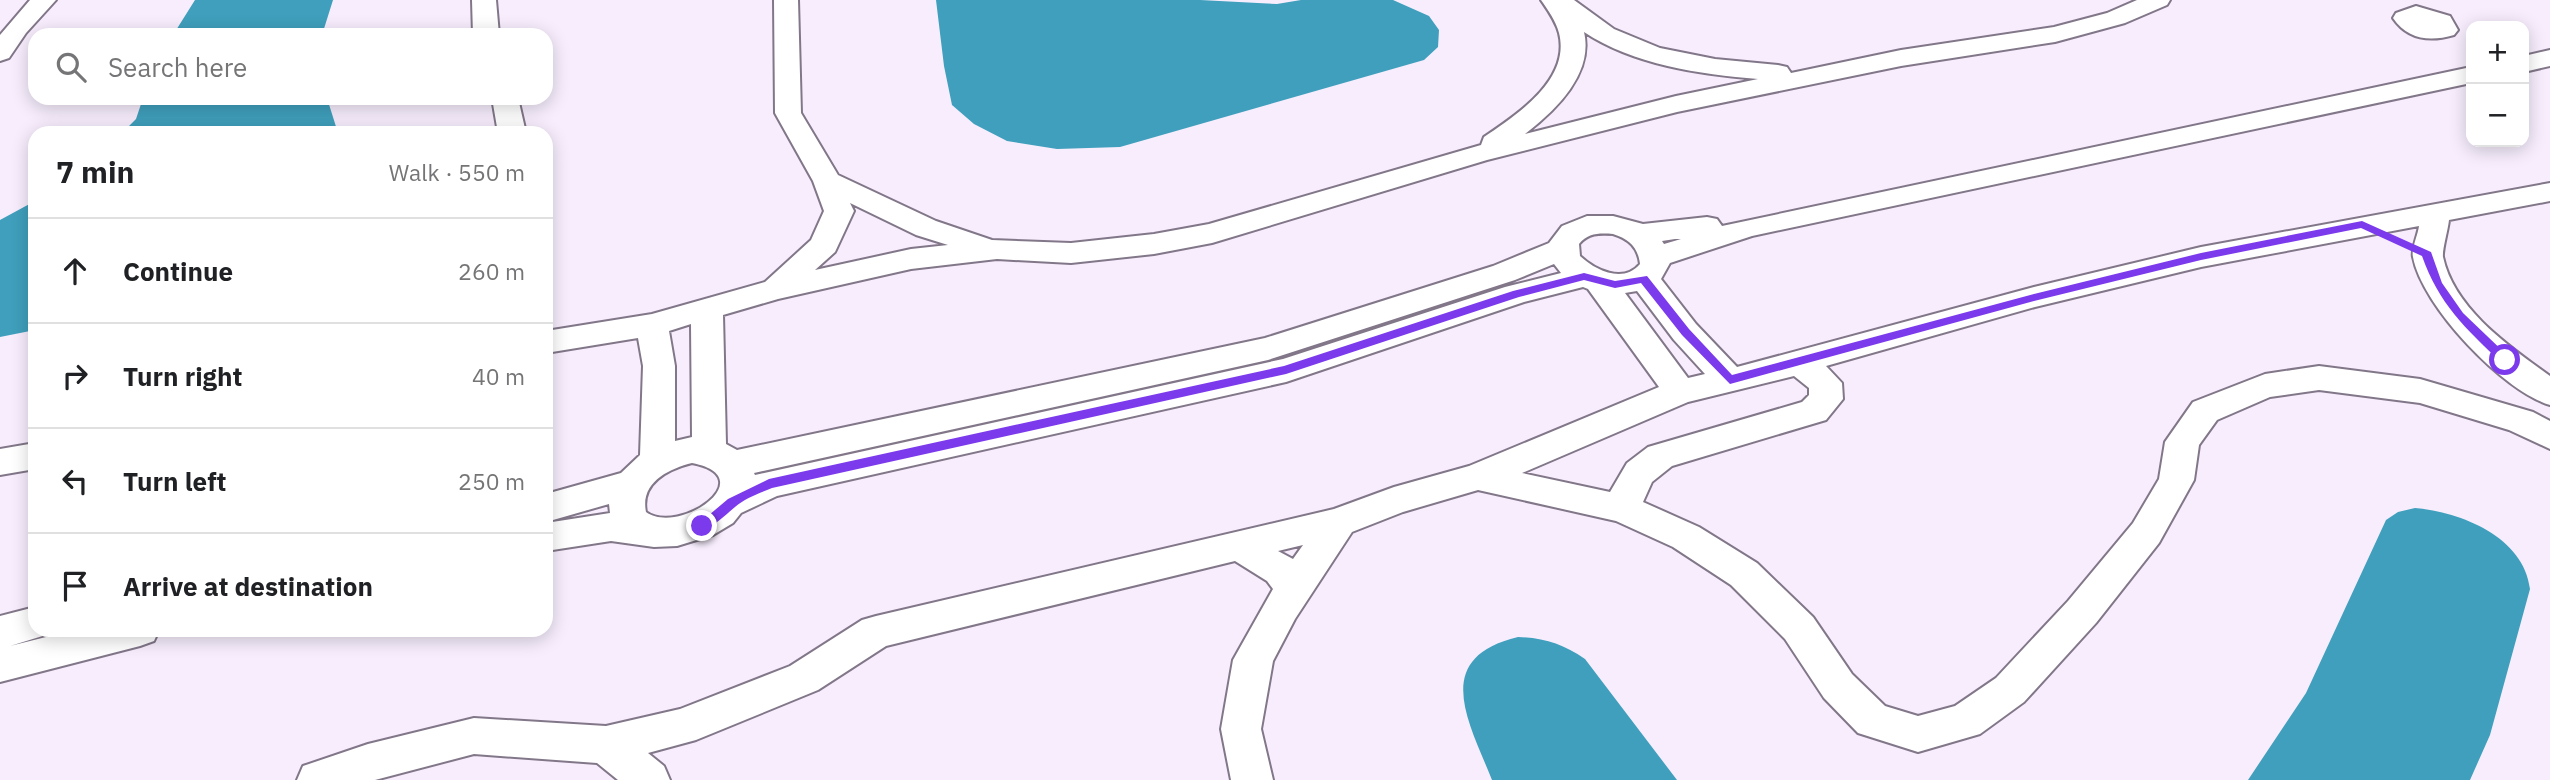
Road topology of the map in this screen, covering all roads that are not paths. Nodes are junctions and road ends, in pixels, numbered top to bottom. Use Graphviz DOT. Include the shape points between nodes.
graph roads {
  1 [pos="44,0"];
  2 [pos="484,0"];
  3 [pos="786,0"];
  4 [pos="1553,0"];
  5 [pos="1559,0"];
  6 [pos="2158,0"];
  7 [pos="2387,0"];
  8 [pos="2411,13"];
  9 [pos="486,28"];
  10 [pos="0,53"];
  11 [pos="2550,58"];
  12 [pos="2529,63"];
  13 [pos="1813,75"];
  14 [pos="2466,76"];
  15 [pos="506,105"];
  16 [pos="511,126"];
  17 [pos="1477,154"];
  18 [pos="827,181"];
  19 [pos="2550,192"];
  20 [pos="2435,213"];
  21 [pos="2362,225"];
  22 [pos="997,249"];
  23 [pos="1563,249"];
  24 [pos="2427,254"];
  25 [pos="1646,257"];
  26 [pos="1591,279"];
  27 [pos="775,289"];
  28 [pos="706,309"];
  29 [pos="652,325"];
  30 [pos="553,341"];
  31 [pos="1799,362"];
  32 [pos="1730,380"];
  33 [pos="1681,392"];
  34 [pos="2549,392"];
  35 [pos="2535,428"];
  36 [pos="28,457"];
  37 [pos="721,457"];
  38 [pos="0,462"];
  39 [pos="645,472"];
  40 [pos="1478,477"];
  41 [pos="732,502"];
  42 [pos="553,505"];
  43 [pos="1623,509"];
  44 [pos="1339,523"];
  45 [pos="663,534"];
  46 [pos="553,536"];
  47 [pos="1239,546"];
  48 [pos="1294,588"];
  49 [pos="28,625"];
  50 [pos="0,632"];
  51 [pos="112,637"];
  52 [pos="0,665"];
  53 [pos="606,746"];
  54 [pos="318,780"];
  55 [pos="649,780"];
  56 [pos="1252,780"];
  1 -- 10 [label="street"];
  2 -- 9 [label="street"];
  3 -- 18 [label="street" via="788,113"];
  4 -- 17 [label="street" via="1569,25 1571,61 1552,96 1531,117"];
  5 -- 13 [label="street" via="1611,38 1639,49 1753,72"];
  6 -- 13 [label="street" via="2116,18 2055,34"];
  7 -- 8 [label="street"];
  11 -- 12 [label="street"];
  13 -- 17 [label="street"];
  14 -- 25 [label="street" via="1746,228"];
  15 -- 16 [label="street"];
  17 -- 22 [label="street" via="1212,233 1071,253"];
  18 -- 22 [label="street" via="936,232"];
  18 -- 27 [label="street" via="839,211 824,245"];
  19 -- 20 [label="street"];
  20 -- 21 [label="street"];
  20 -- 24 [label="street"];
  21 -- 24 [label="street"];
  21 -- 31 [label="street" via="2085,285"];
  22 -- 27 [label="street" via="911,259"];
  23 -- 25 [label="street" via="1565,240 1583,227 1612,225"];
  23 -- 26 [label="street" via="1572,268"];
  23 -- 37 [label="street" via="1504,273 1268,349"];
  24 -- 34 [label="street" via="2437,284 2459,316 2505,360"];
  25 -- 26 [label="street" via="1623,284"];
  25 -- 32 [label="street" via="1685,332"];
  26 -- 33 [label="street"];
  26 -- 41 [label="street" via="1516,294 1286,370 769,484"];
  27 -- 28 [label="street"];
  28 -- 29 [label="street"];
  28 -- 37 [label="street"];
  29 -- 30 [label="street"];
  29 -- 39 [label="street" via="659,366"];
  31 -- 32 [label="street"];
  31 -- 43 [label="street" via="1825,383 1826,399 1814,411 1660,456 1639,470"];
  32 -- 33 [label="street"];
  33 -- 40 [label="street"];
  34 -- 35 [label="street" via="2535,410"];
  35 -- 43 [label="street" via="2420,391 2319,378 2265,386 2205,411 2182,442 2176,480 2146,533 2082,612 2010,690 1966,721 1918,734 1872,720 1838,686 1799,628 1744,574 1686,537"];
  36 -- 38 [label="street"];
  37 -- 39 [label="street" via="692,450"];
  37 -- 41 [label="street" via="739,475"];
  39 -- 42 [label="street"];
  39 -- 45 [label="street" via="626,497 626,511 633,522"];
  40 -- 43 [label="street"];
  40 -- 44 [label="street" via="1394,500"];
  41 -- 45 [label="street" via="702,526"];
  44 -- 47 [label="street"];
  44 -- 48 [label="street"];
  45 -- 46 [label="street" via="611,527"];
  47 -- 48 [label="street" via="1280,570"];
  47 -- 53 [label="street" via="876,632 804,678 682,727"];
  48 -- 56 [label="street" via="1253,660 1241,729"];
  49 -- 50 [label="street"];
  51 -- 52 [label="street"];
  53 -- 54 [label="street" via="474,736"];
  53 -- 55 [label="street"];
}
